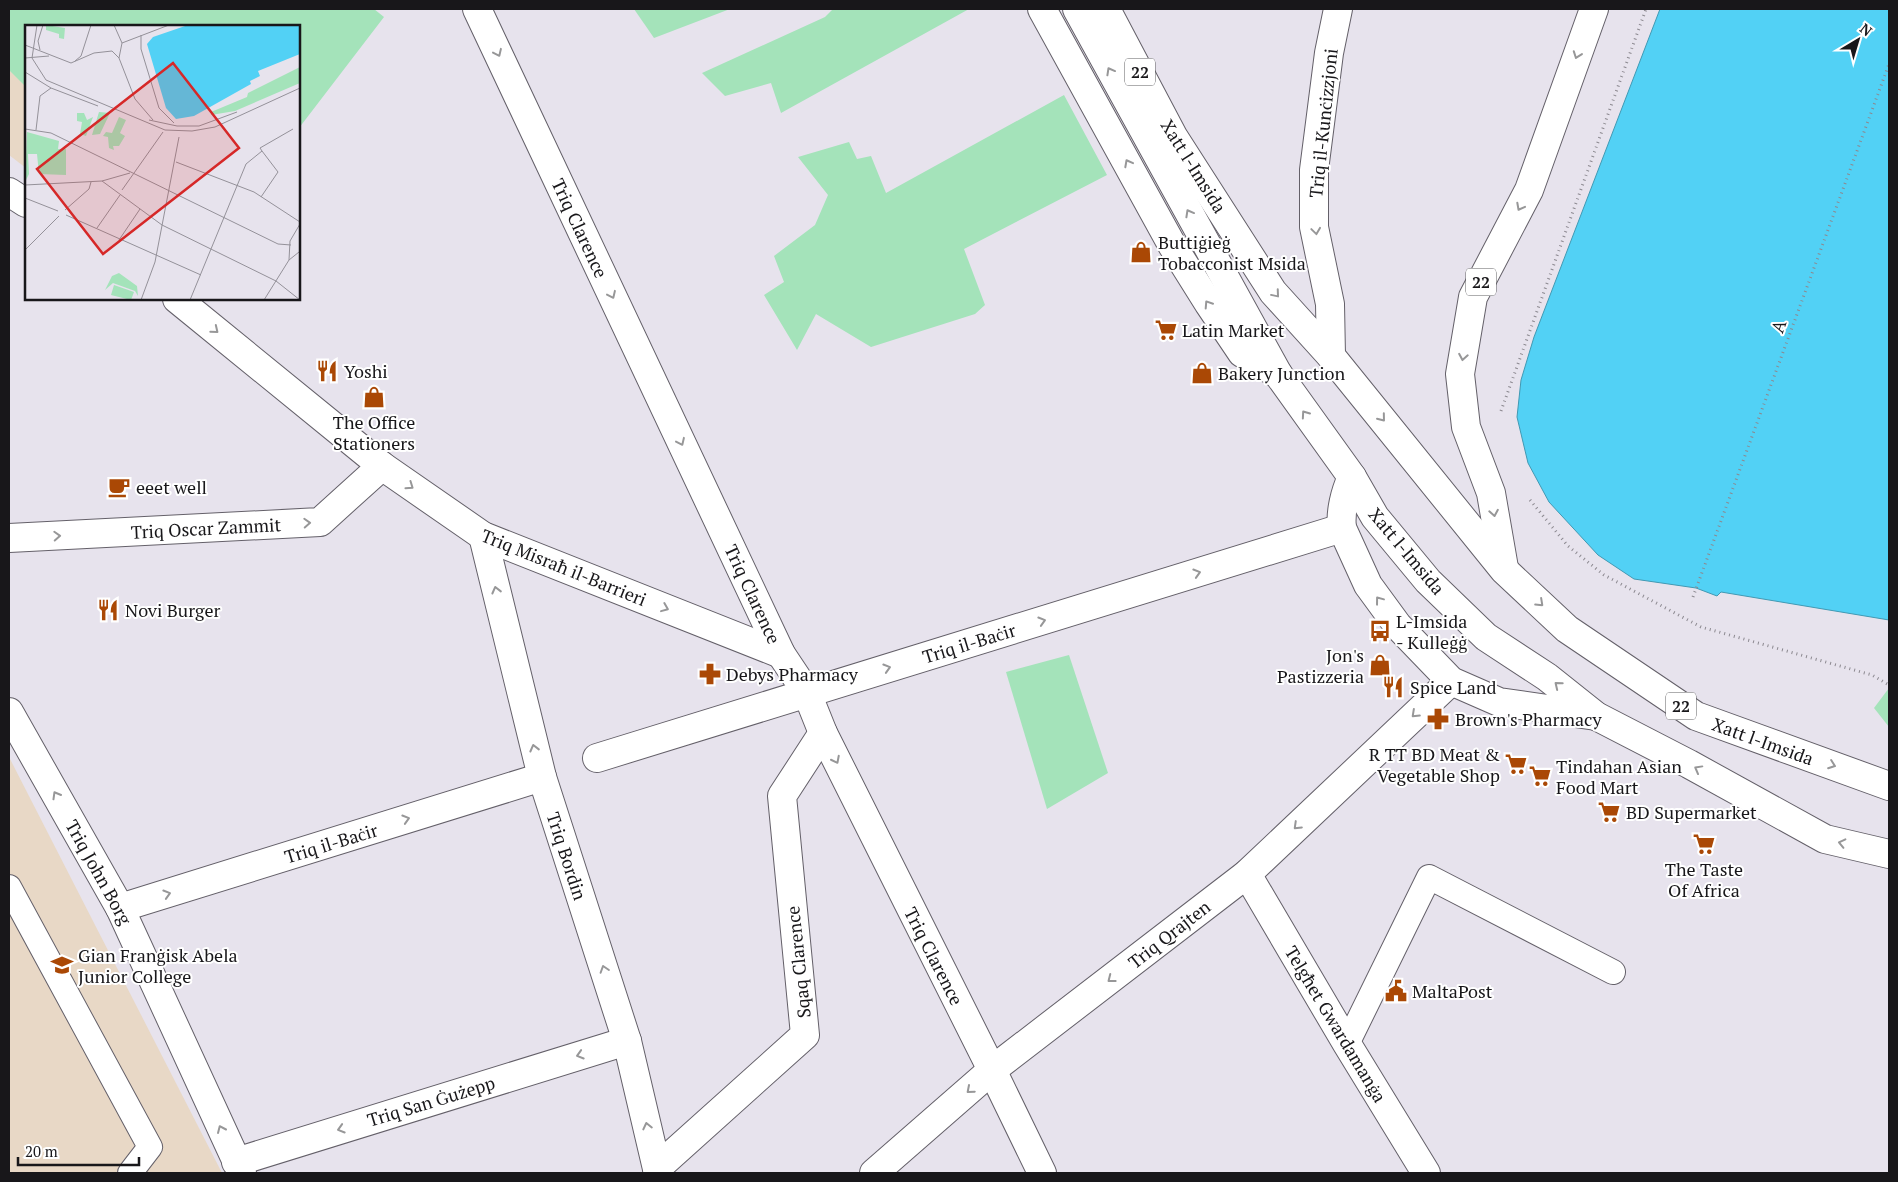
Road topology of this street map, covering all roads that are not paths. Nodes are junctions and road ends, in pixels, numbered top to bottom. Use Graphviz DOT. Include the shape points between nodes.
graph roads {
  1 [pos="477,9"];
  2 [pos="1042,9"];
  3 [pos="1077,9"];
  4 [pos="1106,9"];
  5 [pos="1338,9"];
  6 [pos="1594,9"];
  7 [pos="9,192"];
  8 [pos="25,202"];
  9 [pos="178,300"];
  10 [pos="1331,356"];
  11 [pos="1278,374"];
  12 [pos="382,466"];
  13 [pos="1352,477"];
  14 [pos="1342,528"];
  15 [pos="483,536"];
  16 [pos="9,538"];
  17 [pos="1504,570"];
  18 [pos="781,654"];
  19 [pos="1451,681"];
  20 [pos="807,693"];
  21 [pos="9,712"];
  22 [pos="1596,716"];
  23 [pos="822,733"];
  24 [pos="597,758"];
  25 [pos="542,777"];
  26 [pos="1889,786"];
  27 [pos="1889,854"];
  28 [pos="1247,874"];
  29 [pos="9,887"];
  30 [pos="120,908"];
  31 [pos="1614,972"];
  32 [pos="627,1041"];
  33 [pos="1347,1044"];
  34 [pos="992,1070"];
  35 [pos="238,1168"];
  36 [pos="658,1171"];
  37 [pos="130,1173"];
  38 [pos="874,1173"];
  39 [pos="1042,1173"];
  40 [pos="1426,1173"];
  1 -- 18 [label="main road, Triq Clarence, one-way"];
  11 -- 2 [label="main road, Xatt l-Imsida, one-way" via="1242,352 1209,304 1172,245"];
  11 -- 3 [label="main road, Xatt l-Imsida / 22, one-way"];
  4 -- 10 [label="main road, Xatt l-Imsida / 22, one-way" via="1174,136 1273,292"];
  5 -- 10 [label="main road, Triq il-Kunċizzjoni, one-way" via="1314,170 1314,226 1330,304"];
  6 -- 17 [label="main road, 22, one-way" via="1529,190 1473,297 1460,374 1466,428 1491,493"];
  7 -- 8 [label="main road"];
  9 -- 12 [label="main road, Triq Misraħ il-Barrieri, one-way"];
  10 -- 17 [label="main road, Xatt l-Imsida / 22, one-way"];
  13 -- 11 [label="main road, Xatt l-Imsida / 22, one-way"];
  12 -- 15 [label="main road, Triq Misraħ il-Barrieri, one-way"];
  16 -- 12 [label="main road, Triq Oscar Zammit, one-way" via="320,522"];
  13 -- 14 [label="main road" via="1347,487"];
  22 -- 13 [label="main road, Xatt l-Imsida / 22, one-way" via="1547,677 1486,637 1428,581 1375,516"];
  19 -- 14 [label="main road, one-way" via="1398,626 1368,585"];
  20 -- 14 [label="main road, Triq il-Baċir, one-way"];
  15 -- 18 [label="main road, Triq Misraħ il-Barrieri, one-way"];
  25 -- 15 [label="main road, Triq Bordin, one-way"];
  17 -- 26 [label="main road, Xatt l-Imsida / 22, one-way" via="1567,630 1696,716"];
  18 -- 20 [label="main road, Triq Clarence"];
  19 -- 22 [label="main road" via="1499,702"];
  19 -- 28 [label="main road, Triq Qrajten, one-way"];
  20 -- 23 [label="main road, Triq Clarence"];
  20 -- 24 [label="main road, Triq il-Baċir"];
  30 -- 21 [label="main road, Triq John Borg, one-way"];
  27 -- 22 [label="main road, Xatt l-Imsida / 22, one-way" via="1825,839"];
  23 -- 34 [label="main road, Triq Clarence, one-way"];
  23 -- 36 [label="main road, Sqaq Clarence" via="782,796 805,1035"];
  30 -- 25 [label="main road, Triq il-Baċir, one-way"];
  32 -- 25 [label="main road, Triq Bordin, one-way"];
  28 -- 33 [label="main road, Telgħet Gwardamanġa"];
  28 -- 34 [label="main road, Triq Qrajten, one-way"];
  29 -- 37 [label="lane" via="150,1147"];
  35 -- 30 [label="main road, Triq John Borg, one-way"];
  31 -- 33 [label="lane" via="1429,877"];
  32 -- 35 [label="main road, Triq San Ġużepp, one-way"];
  36 -- 32 [label="main road, Triq Bordin, one-way"];
  33 -- 40 [label="main road, Telgħet Gwardamanġa"];
  34 -- 38 [label="main road, Triq Qrajten, one-way"];
  34 -- 39 [label="main road, Triq Clarence"];
}
